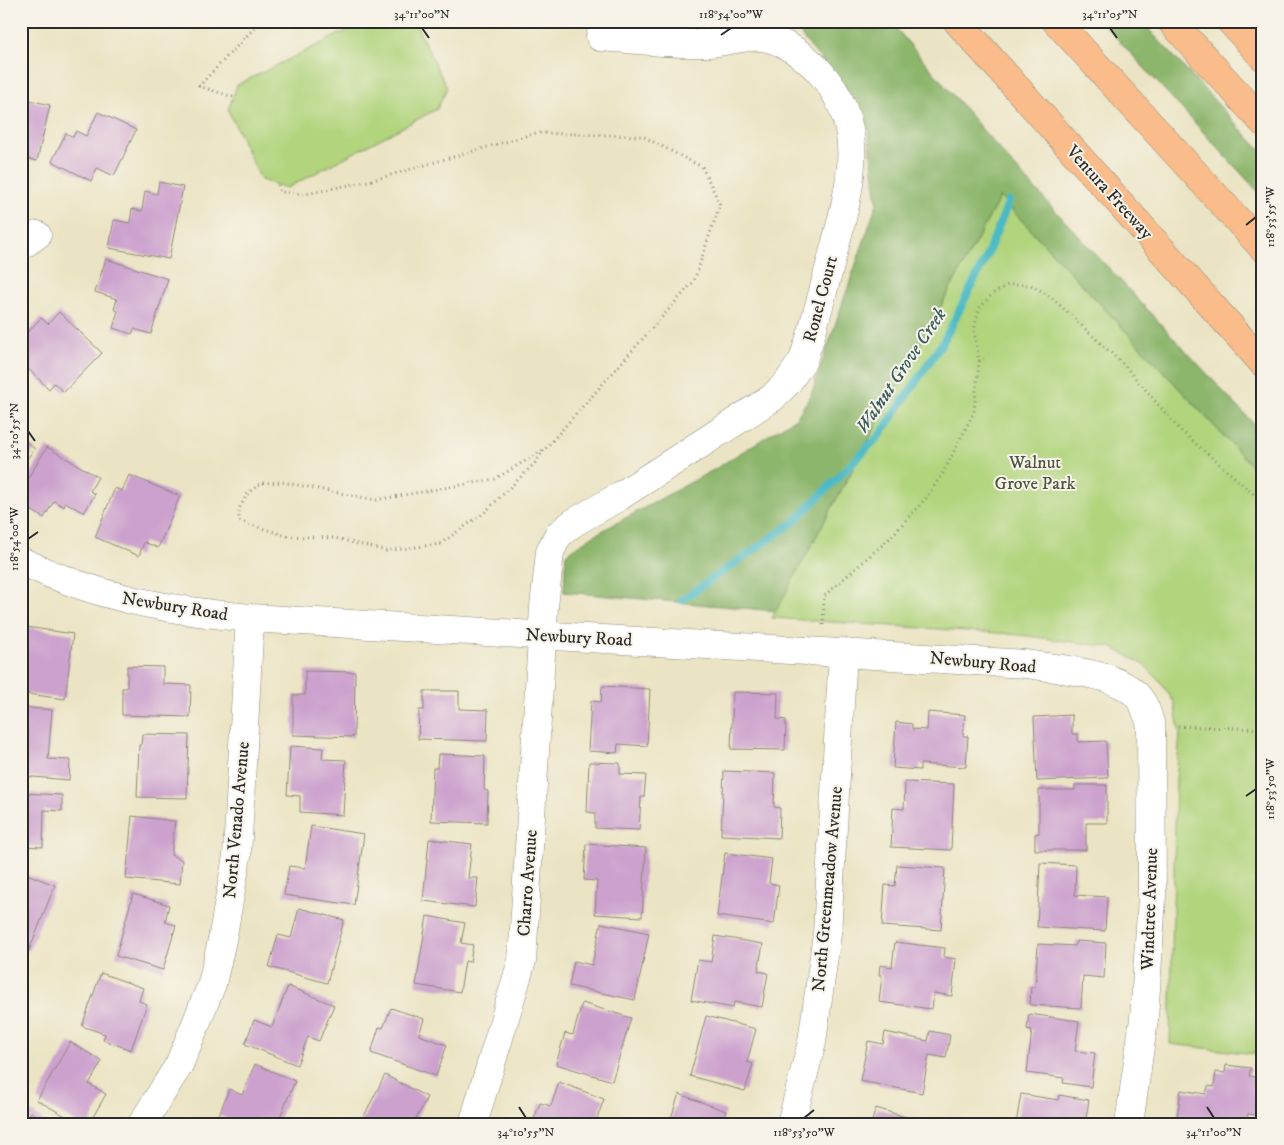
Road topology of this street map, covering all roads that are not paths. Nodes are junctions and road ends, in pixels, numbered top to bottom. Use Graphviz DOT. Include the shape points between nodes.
graph roads {
  1 [pos="957,21"];
  2 [pos="1056,21"];
  3 [pos="1171,21"];
  4 [pos="1230,21"];
  5 [pos="600,37"];
  6 [pos="1263,57"];
  7 [pos="1263,122"];
  8 [pos="1263,248"];
  9 [pos="1263,363"];
  10 [pos="21,561"];
  11 [pos="250,618"];
  12 [pos="543,636"];
  13 [pos="844,652"];
  14 [pos="1138,696"];
  15 [pos="142,1124"];
  16 [pos="473,1124"];
  17 [pos="791,1124"];
  18 [pos="1129,1124"];
  1 -- 9 [label="main road, Ventura Freeway"];
  2 -- 8 [label="main road"];
  3 -- 7 [label="main road"];
  4 -- 6 [label="main road"];
  5 -- 12 [label="street, Ronel Court" via="708,43 762,37 789,47 810,61 828,80 840,103 850,128 849,192 803,360 788,382 752,412 558,535 550,552"];
  10 -- 11 [label="street, Newbury Road" via="58,579 122,599 186,612"];
  11 -- 12 [label="street, Newbury Road"];
  11 -- 15 [label="street, North Venado Avenue" via="237,856 222,940 212,984 179,1065"];
  12 -- 13 [label="street, Newbury Road"];
  12 -- 16 [label="street, Charro Avenue" via="522,961"];
  13 -- 14 [label="street, Newbury Road" via="1026,664 1101,677 1122,684"];
  13 -- 17 [label="street, North Greenmeadow Avenue" via="827,934 812,1042"];
  14 -- 18 [label="street, Windtree Avenue" via="1151,726 1152,897 1144,1019"];
}
